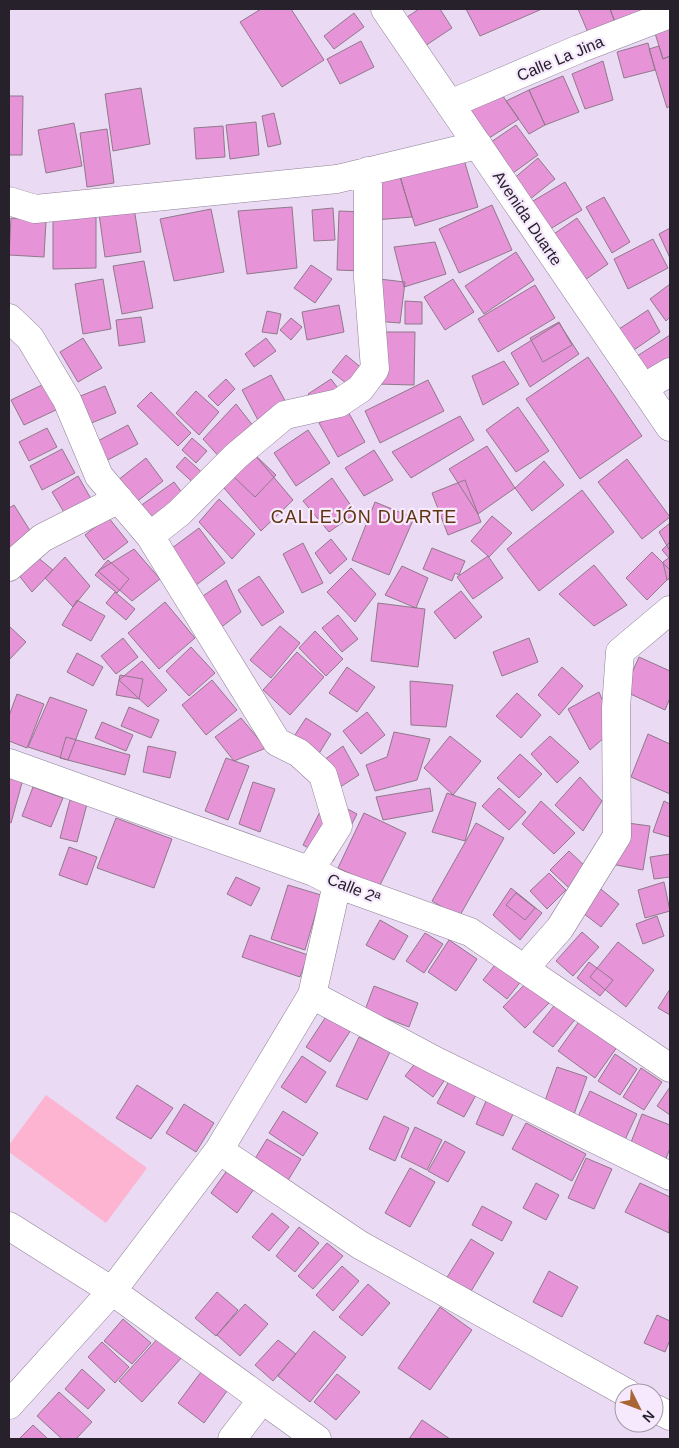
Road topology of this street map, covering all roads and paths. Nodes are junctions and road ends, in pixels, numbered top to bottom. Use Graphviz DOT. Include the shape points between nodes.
graph roads {
  1 [pos="385,9"];
  2 [pos="670,14"];
  3 [pos="450,104"];
  4 [pos="478,145"];
  5 [pos="368,171"];
  6 [pos="9,201"];
  7 [pos="9,318"];
  8 [pos="670,372"];
  9 [pos="643,388"];
  10 [pos="670,427"];
  11 [pos="119,499"];
  12 [pos="150,536"];
  13 [pos="9,567"];
  14 [pos="670,610"];
  15 [pos="9,763"];
  16 [pos="310,870"];
  17 [pos="337,884"];
  18 [pos="524,969"];
  19 [pos="312,995"];
  20 [pos="670,1068"];
  21 [pos="219,1150"];
  22 [pos="670,1176"];
  23 [pos="9,1226"];
  24 [pos="112,1291"];
  25 [pos="614,1386"];
  26 [pos="261,1401"];
  27 [pos="9,1405"];
  28 [pos="232,1439"];
  29 [pos="317,1439"];
  1 -- 3 [label="street, Avenida Duarte"];
  2 -- 3 [label="street, Calle La Jina"];
  3 -- 4 [label="street, Avenida Duarte"];
  4 -- 5 [label="street"];
  4 -- 9 [label="street, Avenida Duarte"];
  5 -- 6 [label="street" via="337,178 35,209"];
  5 -- 12 [label="street" via="368,278 376,369 360,389 339,403 285,415"];
  7 -- 11 [label="street" via="30,338 67,400 99,476"];
  8 -- 9 [label="street"];
  9 -- 10 [label="street, Avenida Duarte"];
  11 -- 12 [label="street"];
  11 -- 13 [label="street" via="42,538"];
  12 -- 16 [label="street" via="277,742 298,753 323,775 338,826"];
  14 -- 18 [label="street" via="620,652 616,708 617,836 560,928"];
  15 -- 16 [label="street, Calle 2ª"];
  16 -- 17 [label="street, Calle 2ª"];
  17 -- 18 [label="street, Calle 2ª" via="470,932"];
  17 -- 19 [label="street"];
  18 -- 20 [label="street, Calle 2ª"];
  19 -- 21 [label="street"];
  19 -- 22 [label="street" via="436,1062"];
  21 -- 24 [label="street"];
  21 -- 25 [label="street" via="360,1245"];
  23 -- 24 [label="street"];
  24 -- 26 [label="street"];
  24 -- 27 [label="street"];
  26 -- 28 [label="street"];
  26 -- 29 [label="street"];
}
